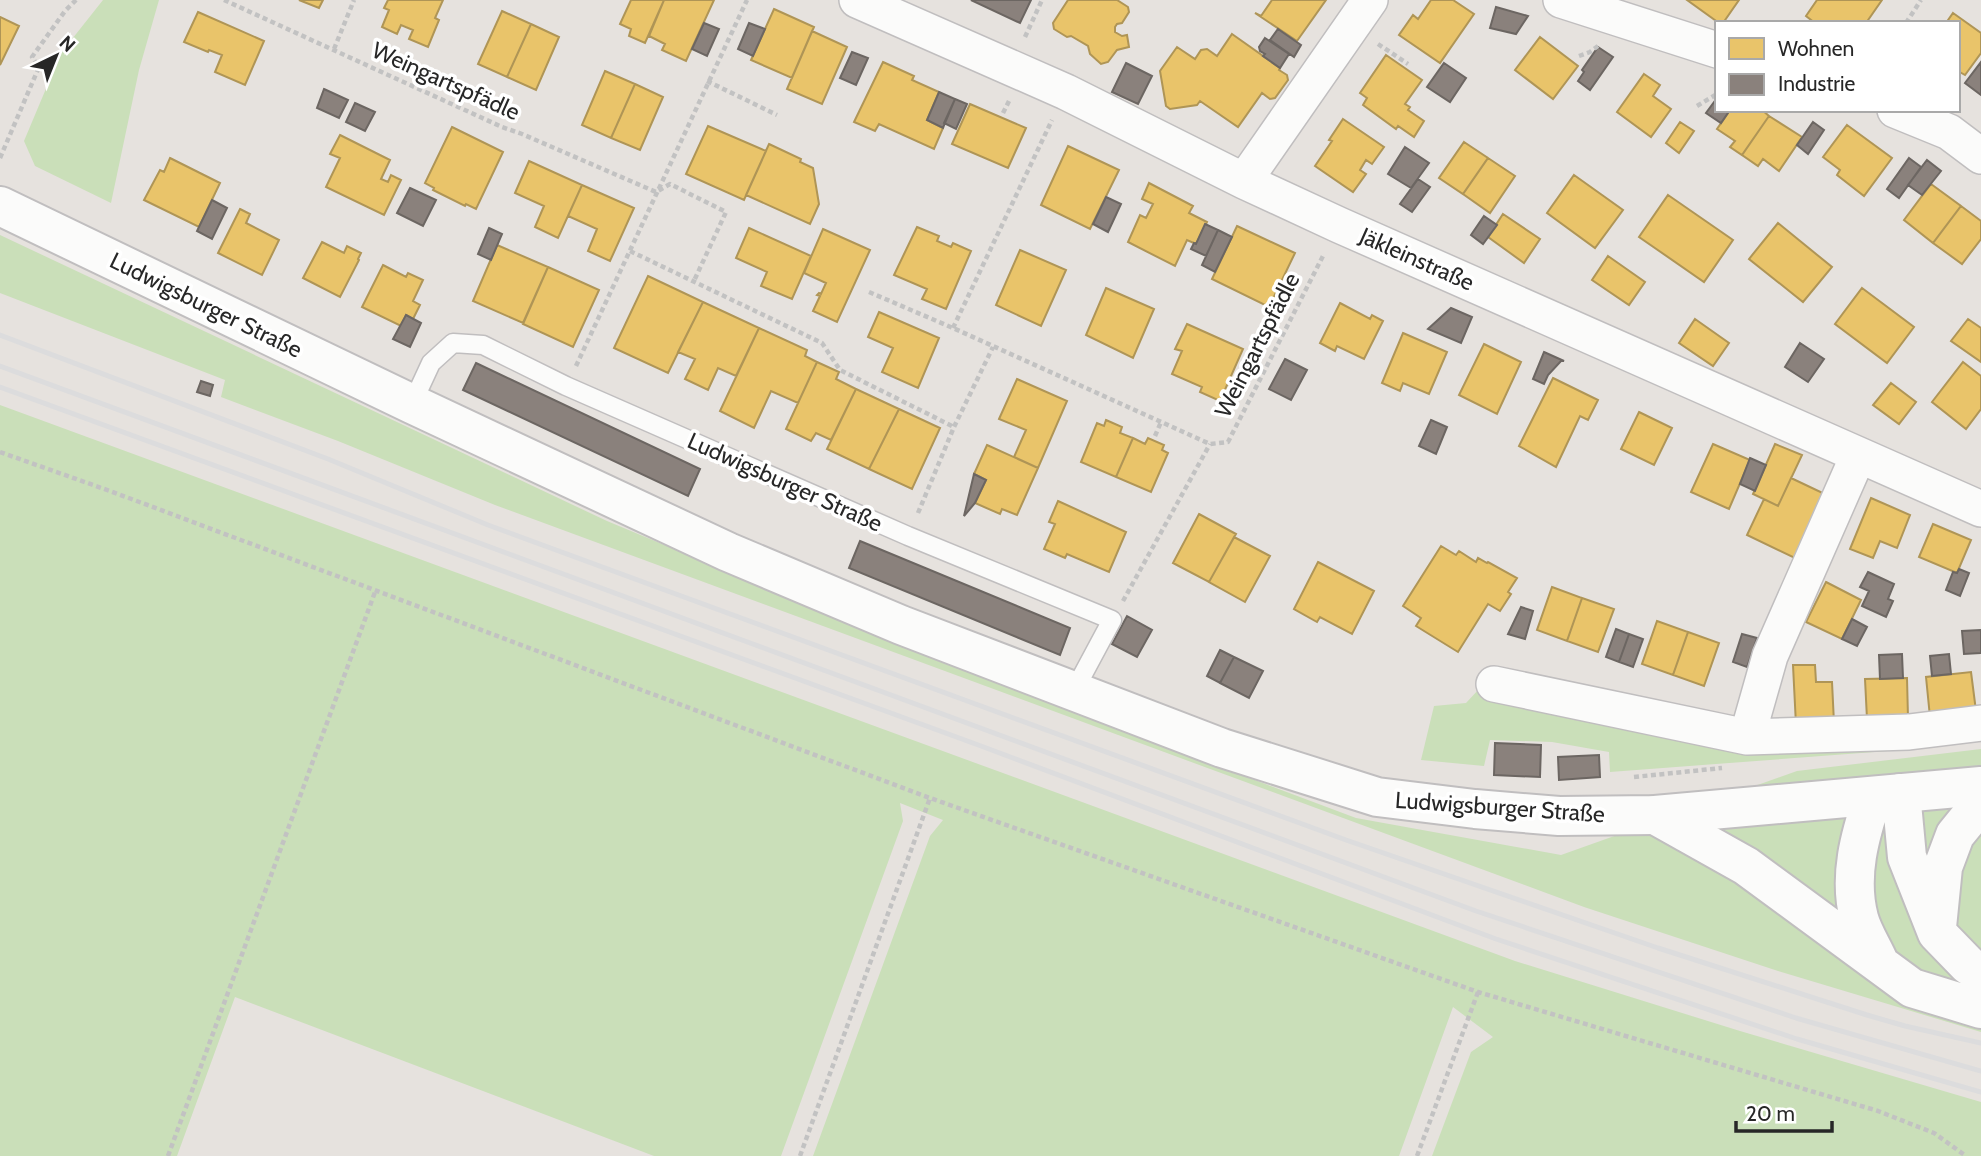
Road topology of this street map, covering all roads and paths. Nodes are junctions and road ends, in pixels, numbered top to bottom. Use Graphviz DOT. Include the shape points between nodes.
graph roads {
  1 [pos="76,0"];
  2 [pos="224,0"];
  3 [pos="355,0"];
  4 [pos="747,0"];
  5 [pos="857,0"];
  6 [pos="1042,0"];
  7 [pos="1370,0"];
  8 [pos="1561,0"];
  9 [pos="1921,0"];
  10 [pos="1907,21"];
  11 [pos="334,49"];
  12 [pos="1715,49"];
  13 [pos="1012,67"];
  14 [pos="707,81"];
  15 [pos="1066,92"];
  16 [pos="1715,95"];
  17 [pos="1697,106"];
  18 [pos="1900,112"];
  19 [pos="777,116"];
  20 [pos="1981,156"];
  21 [pos="0,158"];
  22 [pos="1244,181"];
  23 [pos="656,192"];
  24 [pos="0,206"];
  25 [pos="1339,225"];
  26 [pos="630,251"];
  27 [pos="693,283"];
  28 [pos="869,292"];
  29 [pos="953,328"];
  30 [pos="993,347"];
  31 [pos="566,386"];
  32 [pos="412,404"];
  33 [pos="1161,422"];
  34 [pos="954,427"];
  35 [pos="1155,436"];
  36 [pos="1210,444"];
  37 [pos="0,452"];
  38 [pos="1858,456"];
  39 [pos="1976,498"];
  40 [pos="908,536"];
  41 [pos="376,592"];
  42 [pos="1112,620"];
  43 [pos="1494,684"];
  44 [pos="1074,691"];
  45 [pos="1981,723"];
  46 [pos="1747,737"];
  47 [pos="1981,786"];
  48 [pos="1887,795"];
  49 [pos="930,798"];
  50 [pos="1981,803"];
  51 [pos="1655,815"];
  52 [pos="1937,933"];
  53 [pos="1879,962"];
  54 [pos="1981,973"];
  55 [pos="1478,992"];
  56 [pos="1981,1009"];
  57 [pos="168,1156"];
  58 [pos="800,1156"];
  59 [pos="1417,1156"];
  60 [pos="1966,1156"];
  1 -- 21 [label="path" via="32,57 39,67"];
  2 -- 11 [label="path, Weingartspfädle"];
  3 -- 11 [label="path"];
  4 -- 14 [label="path"];
  5 -- 13 [label="street, Jäkleinstraße"];
  6 -- 13 [label="path"];
  7 -- 22 [label="street"];
  8 -- 12 [label="street"];
  9 -- 10 [label="path"];
  11 -- 23 [label="path, Weingartspfädle"];
  13 -- 15 [label="street, Jäkleinstraße"];
  14 -- 19 [label="path"];
  14 -- 23 [label="path"];
  15 -- 22 [label="street, Jäkleinstraße"];
  15 -- 29 [label="path"];
  16 -- 17 [label="path"];
  18 -- 20 [label="street" via="1949,132"];
  22 -- 25 [label="street, Jäkleinstraße"];
  23 -- 26 [label="path"];
  23 -- 27 [label="path, Weingartspfädle" via="670,184 726,212"];
  24 -- 32 [label="main road, Ludwigsburger Straße"];
  25 -- 36 [label="path, Weingartspfädle" via="1228,442"];
  25 -- 38 [label="street, Jäkleinstraße"];
  26 -- 27 [label="path"];
  26 -- 31 [label="path"];
  27 -- 34 [label="path" via="822,343 840,370"];
  28 -- 29 [label="path, Weingartspfädle"];
  29 -- 30 [label="path, Weingartspfädle"];
  30 -- 33 [label="path, Weingartspfädle"];
  30 -- 34 [label="path"];
  31 -- 32 [label="lane, Ludwigsburger Straße" via="483,345 453,342 431,363"];
  31 -- 40 [label="lane, Ludwigsburger Straße"];
  32 -- 44 [label="main road, Ludwigsburger Straße" via="728,552"];
  33 -- 35 [label="path"];
  33 -- 36 [label="path, Weingartspfädle"];
  34 -- 40 [label="path"];
  36 -- 42 [label="path"];
  37 -- 41 [label="path"];
  38 -- 39 [label="street, Jäkleinstraße"];
  38 -- 46 [label="street" via="1770,656"];
  40 -- 42 [label="lane, Ludwigsburger Straße"];
  41 -- 49 [label="path"];
  41 -- 57 [label="path"];
  42 -- 44 [label="lane"];
  43 -- 46 [label="street"];
  44 -- 51 [label="main road, Ludwigsburger Straße" via="1222,748 1377,797 1559,816"];
  45 -- 46 [label="street" via="1909,732"];
  47 -- 48 [label="main road, Ludwigsburger Straße"];
  48 -- 51 [label="main road, Ludwigsburger Straße"];
  48 -- 52 [label="main road"];
  48 -- 53 [label="main road" via="1862,829 1854,873 1859,918"];
  49 -- 55 [label="path"];
  49 -- 58 [label="path"];
  50 -- 52 [label="main road" via="1955,835 1943,867"];
  51 -- 53 [label="main road" via="1746,866"];
  52 -- 54 [label="main road"];
  53 -- 56 [label="main road" via="1912,988"];
  55 -- 59 [label="path"];
  55 -- 60 [label="path" via="1878,1111 1934,1133"];
}
